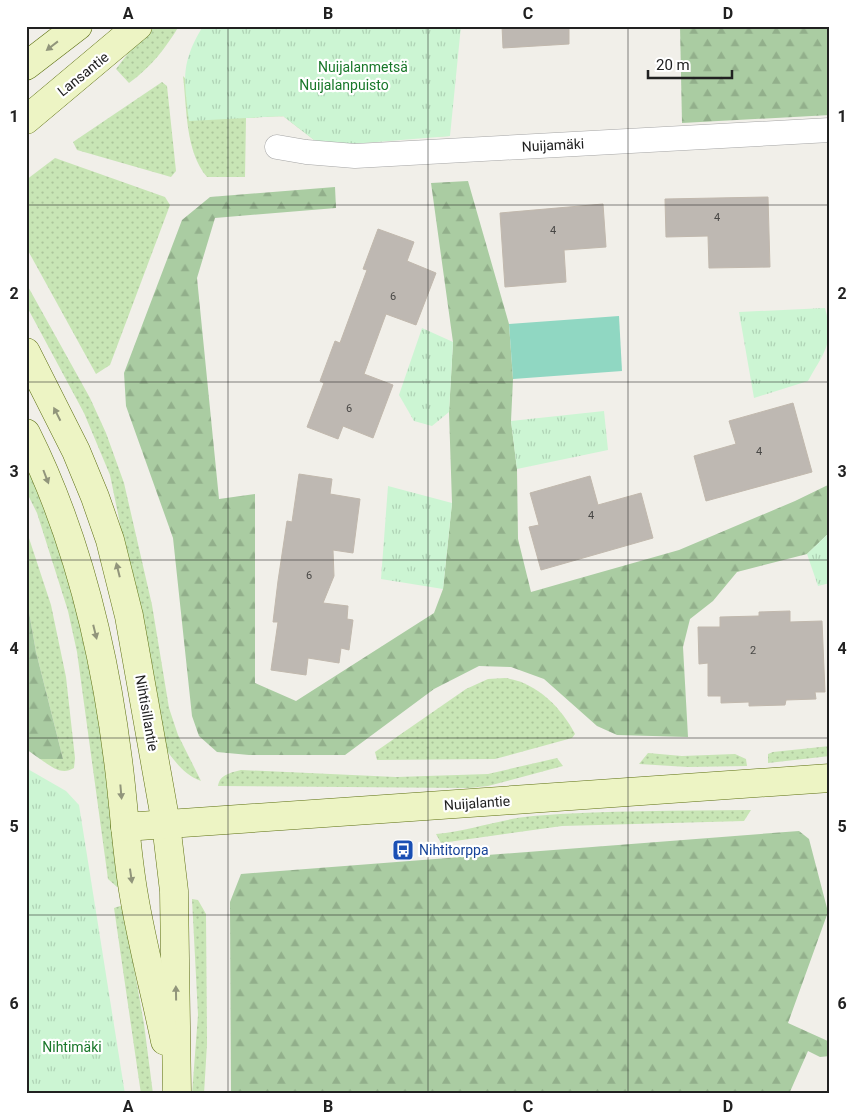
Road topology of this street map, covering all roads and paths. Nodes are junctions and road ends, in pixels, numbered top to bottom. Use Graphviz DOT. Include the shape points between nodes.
graph roads {
  1 [pos="78,26"];
  2 [pos="138,26"];
  3 [pos="26,66"];
  4 [pos="26,120"];
  5 [pos="830,130"];
  6 [pos="277,147"];
  7 [pos="26,352"];
  8 [pos="26,433"];
  9 [pos="830,778"];
  10 [pos="166,824"];
  11 [pos="125,827"];
  12 [pos="177,1094"];
  1 -- 3 [label="street, one-way"];
  2 -- 4 [label="street, Lansantie"];
  5 -- 6 [label="street, Nuijamäki" via="355,156"];
  10 -- 7 [label="street, Nihtisillantie, one-way" via="129,616 110,540 76,451"];
  8 -- 11 [label="street, Nihtisillantie, one-way" via="40,460 74,549 99,648 118,761"];
  9 -- 10 [label="street, Nuijalantie"];
  10 -- 11 [label="street, Nuijalantie"];
  12 -- 10 [label="street, Nihtisillantie, one-way" via="175,909"];
  11 -- 12 [label="street, Nihtisillantie, one-way" via="134,896"];
}
